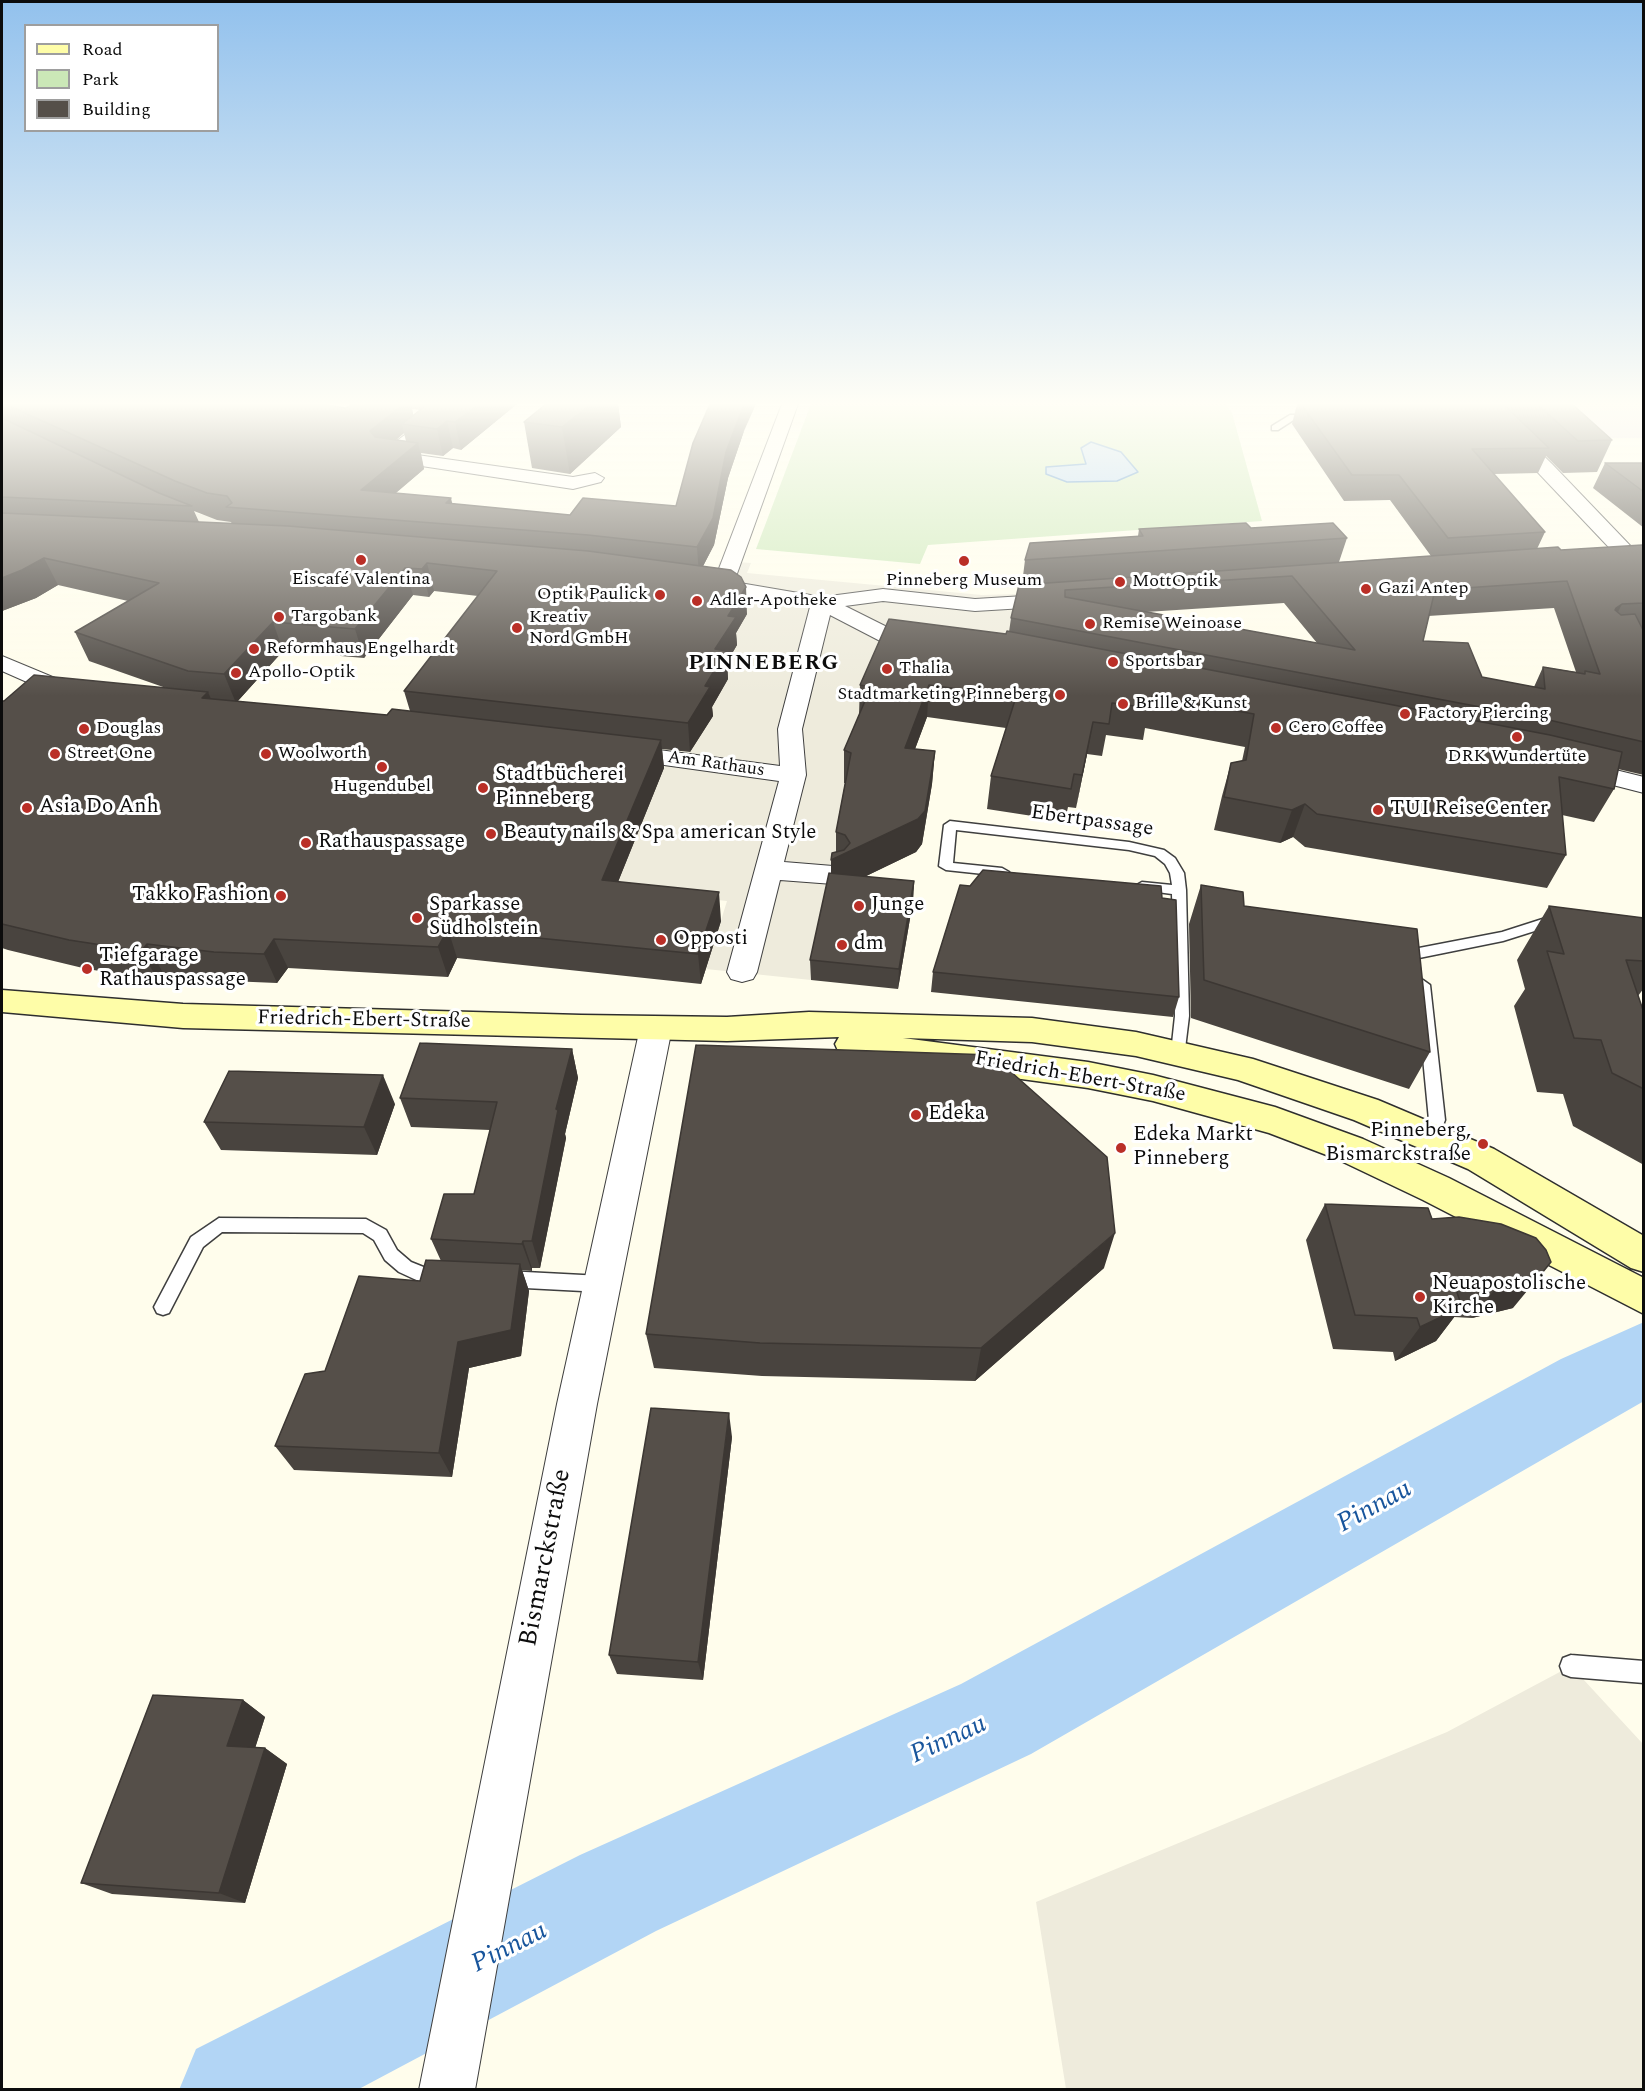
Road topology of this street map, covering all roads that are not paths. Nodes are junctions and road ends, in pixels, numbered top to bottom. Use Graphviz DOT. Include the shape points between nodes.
graph roads {
  1 [pos="753,502"];
  2 [pos="1579,502"];
  3 [pos="1605,562"];
  4 [pos="1639,564"];
  5 [pos="679,581"];
  6 [pos="723,585"];
  7 [pos="1076,599"];
  8 [pos="822,603"];
  9 [pos="946,645"];
  10 [pos="2,663"];
  11 [pos="93,699"];
  12 [pos="599,750"];
  13 [pos="1557,763"];
  14 [pos="793,775"];
  15 [pos="1644,785"];
  16 [pos="769,870"];
  17 [pos="1014,873"];
  18 [pos="833,875"];
  19 [pos="1127,885"];
  20 [pos="1179,890"];
  21 [pos="1567,912"];
  22 [pos="1385,948"];
  23 [pos="1420,963"];
  24 [pos="742,972"];
  25 [pos="2,1001"];
  26 [pos="656,1028"];
  27 [pos="727,1029"];
  28 [pos="1032,1030"];
  29 [pos="1179,1053"];
  30 [pos="980,1061"];
  31 [pos="1431,1137"];
  32 [pos="1350,1149"];
  33 [pos="461,1277"];
  34 [pos="484,1278"];
  35 [pos="1636,1278"];
  36 [pos="602,1284"];
  37 [pos="163,1307"];
  38 [pos="1571,1666"];
  39 [pos="1644,1672"];
  40 [pos="447,2090"];
  1 -- 6 [label="street"];
  2 -- 4 [label="street"];
  3 -- 4 [label="street"];
  5 -- 6 [label="street"];
  6 -- 8 [label="street"];
  7 -- 8 [label="street" via="974,614 883,595"];
  8 -- 9 [label="street" via="892,638"];
  8 -- 14 [label="street" via="790,729"];
  10 -- 11 [label="street" via="82,698"];
  12 -- 14 [label="street, Am Rathaus"];
  13 -- 15 [label="street"];
  14 -- 16 [label="street"];
  16 -- 18 [label="street"];
  16 -- 24 [label="street"];
  17 -- 20 [label="lane, Ebertpassage" via="946,866 950,825 1147,849 1170,861 1177,873"];
  19 -- 20 [label="lane"];
  20 -- 29 [label="lane, Ebertpassage" via="1185,916"];
  21 -- 23 [label="lane" via="1550,923"];
  22 -- 23 [label="lane"];
  23 -- 31 [label="lane" via="1437,1120"];
  25 -- 26 [label="main road, Friedrich-Ebert-Straße" via="183,1016"];
  26 -- 27 [label="main road, Friedrich-Ebert-Straße"];
  26 -- 36 [label="street, Bismarckstraße"];
  27 -- 28 [label="main road, Friedrich-Ebert-Straße" via="809,1024"];
  27 -- 30 [label="main road, Friedrich-Ebert-Straße"];
  28 -- 29 [label="main road, Friedrich-Ebert-Straße"];
  28 -- 30 [label="main road" via="995,1041 982,1050"];
  29 -- 31 [label="main road, Friedrich-Ebert-Straße" via="1303,1087"];
  30 -- 32 [label="main road, Friedrich-Ebert-Straße" via="1153,1088 1275,1121"];
  31 -- 32 [label="main road" via="1412,1151 1389,1155"];
  31 -- 35 [label="main road, Friedrich-Ebert-Straße" via="1481,1160"];
  32 -- 35 [label="main road, Friedrich-Ebert-Straße"];
  33 -- 37 [label="lane" via="425,1276 405,1268 391,1256 380,1235 366,1226 219,1225 197,1242"];
  34 -- 36 [label="lane"];
  36 -- 40 [label="street, Bismarckstraße"];
  38 -- 39 [label="lane"];
}
